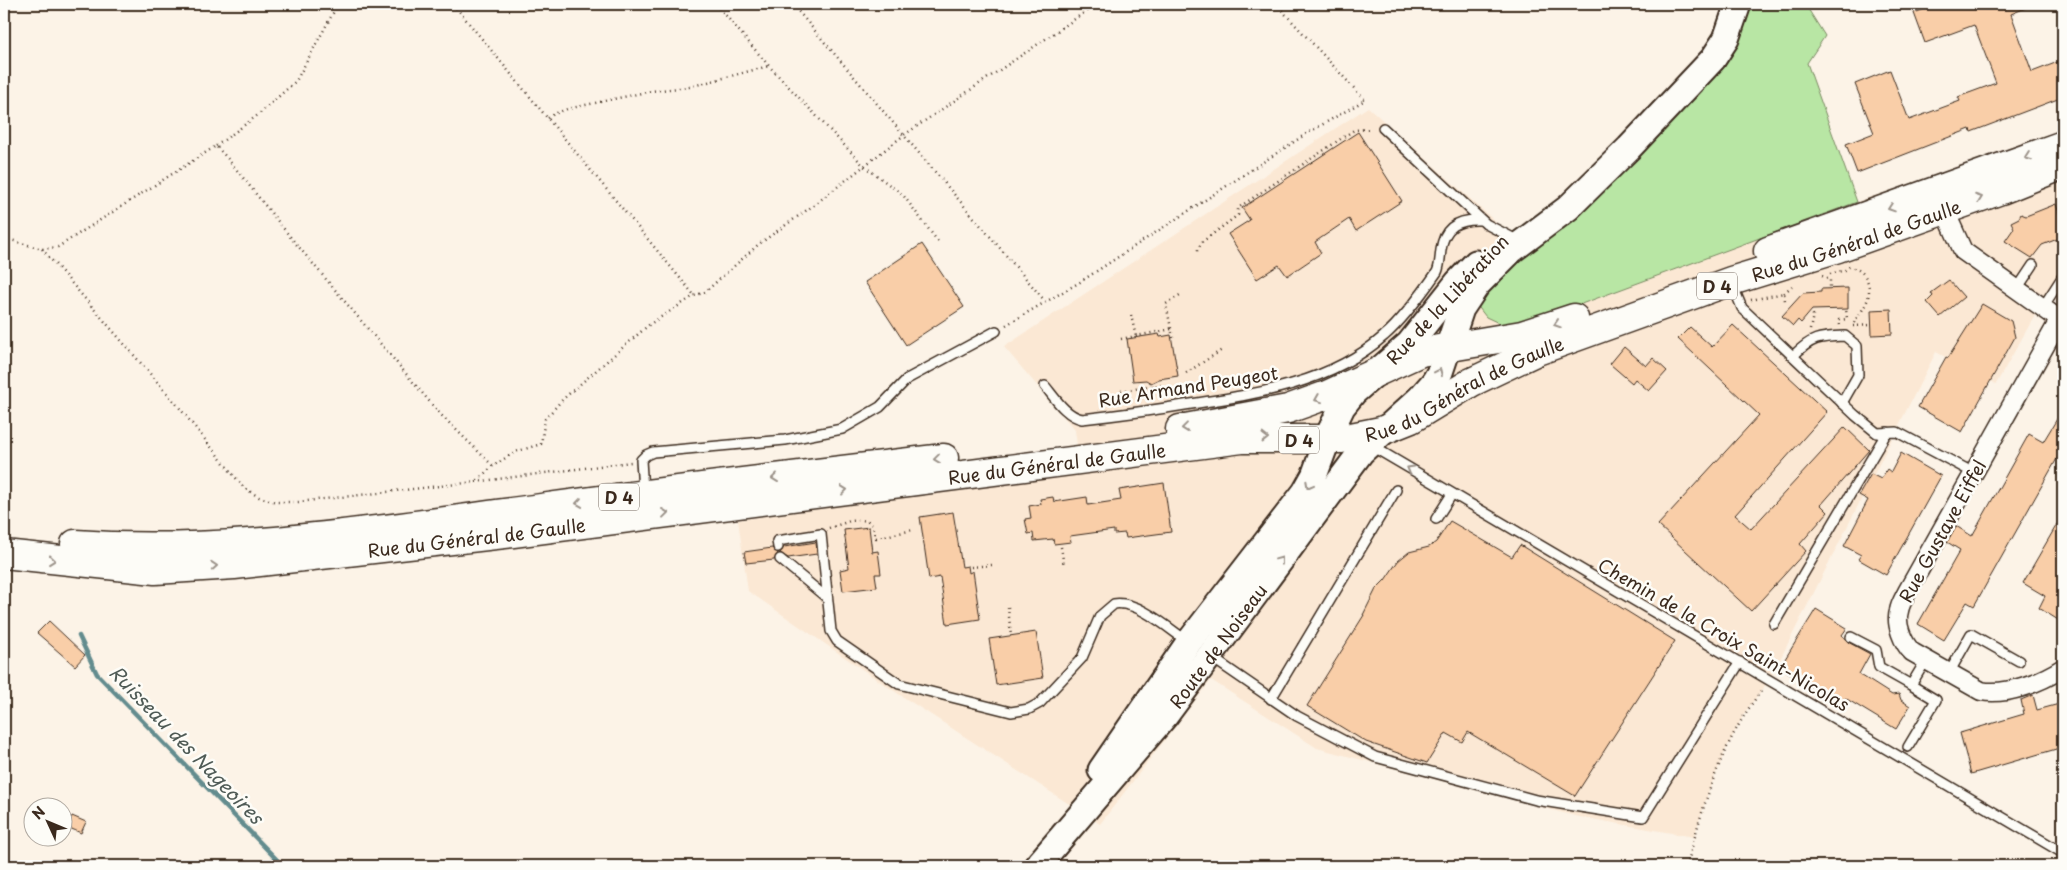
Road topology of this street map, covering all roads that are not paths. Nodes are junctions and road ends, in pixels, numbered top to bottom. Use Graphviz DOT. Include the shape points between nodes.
graph roads {
  1 [pos="1738,4"];
  2 [pos="1383,128"];
  3 [pos="2063,144"];
  4 [pos="2063,165"];
  5 [pos="1941,201"];
  6 [pos="1481,220"];
  7 [pos="1509,241"];
  8 [pos="2034,265"];
  9 [pos="2063,276"];
  10 [pos="2017,289"];
  11 [pos="1735,292"];
  12 [pos="2042,307"];
  13 [pos="2061,320"];
  14 [pos="996,331"];
  15 [pos="1448,346"];
  16 [pos="1793,356"];
  17 [pos="1378,372"];
  18 [pos="1045,386"];
  19 [pos="1842,403"];
  20 [pos="1887,432"];
  21 [pos="1375,438"];
  22 [pos="1327,440"];
  23 [pos="1974,473"];
  24 [pos="1396,490"];
  25 [pos="643,494"];
  26 [pos="1452,494"];
  27 [pos="1436,519"];
  28 [pos="4,535"];
  29 [pos="778,547"];
  30 [pos="4,554"];
  31 [pos="780,559"];
  32 [pos="827,598"];
  33 [pos="1774,624"];
  34 [pos="1217,629"];
  35 [pos="1851,637"];
  36 [pos="1199,649"];
  37 [pos="1926,660"];
  38 [pos="2019,661"];
  39 [pos="1740,662"];
  40 [pos="1183,668"];
  41 [pos="2063,668"];
  42 [pos="1949,673"];
  43 [pos="1911,685"];
  44 [pos="1270,699"];
  45 [pos="1908,747"];
  46 [pos="2063,853"];
  47 [pos="1042,860"];
  1 -- 7 [label="main road, Rue de la Libération" via="1726,39 1713,60 1594,182"];
  2 -- 6 [label="lane"];
  3 -- 5 [label="main road, Rue du Général de Gaulle / D 4, one-way"];
  5 -- 4 [label="main road, Rue du Général de Gaulle / D 4, one-way"];
  5 -- 10 [label="street" via="1963,251"];
  5 -- 11 [label="main road, Rue du Général de Gaulle / D 4"];
  5 -- 15 [label="main road, Rue du Général de Gaulle / D 4, one-way" via="1531,332"];
  6 -- 7 [label="lane"];
  6 -- 18 [label="lane, Rue Armand Peugeot" via="1461,221 1446,233 1438,270 1389,332 1370,349 1338,367 1288,386 1248,396 1082,419 1070,414"];
  7 -- 15 [label="main road, Rue de la Libération" via="1468,298 1454,325"];
  7 -- 17 [label="main road, Rue de la Libération" via="1458,282 1409,344"];
  8 -- 10 [label="lane"];
  9 -- 12 [label="lane"];
  10 -- 12 [label="street"];
  11 -- 16 [label="lane" via="1742,308"];
  11 -- 21 [label="main road, Rue du Général de Gaulle / D 4" via="1601,327 1518,359"];
  12 -- 13 [label="street"];
  13 -- 23 [label="street, Rue Gustave Eiffel"];
  14 -- 25 [label="lane" via="907,379 880,406 842,429 785,440 646,455 641,460"];
  15 -- 17 [label="main road, Rue du Général de Gaulle / D 4" via="1421,352"];
  21 -- 15 [label="main road, Rue de la Libération, one-way" via="1434,382"];
  16 -- 19 [label="lane"];
  16 -- 19 [label="lane" via="1818,337 1843,336 1857,346 1858,375"];
  17 -- 22 [label="main road, Rue de la Libération" via="1342,407"];
  17 -- 25 [label="main road, Rue du Général de Gaulle / D 4, one-way" via="1303,404 1203,426"];
  19 -- 20 [label="lane" via="1877,432"];
  20 -- 23 [label="lane" via="1896,432"];
  20 -- 33 [label="lane"];
  21 -- 22 [label="main road, Rue du Général de Gaulle / D 4"];
  26 -- 21 [label="lane, Chemin de la Croix Saint-Nicolas, one-way"];
  36 -- 21 [label="main road, Route de Noiseau, one-way"];
  30 -- 22 [label="main road, Rue du Général de Gaulle / D 4, one-way" via="155,570 234,564 485,536 1242,439"];
  22 -- 36 [label="main road, Route de Noiseau, one-way" via="1305,492"];
  23 -- 37 [label="street, Rue Gustave Eiffel" via="1898,612 1905,646"];
  24 -- 44 [label="lane"];
  25 -- 28 [label="main road, Rue du Général de Gaulle / D 4, one-way" via="402,527 234,544 106,547"];
  26 -- 27 [label="lane"];
  26 -- 39 [label="lane, Chemin de la Croix Saint-Nicolas"];
  29 -- 32 [label="lane" via="777,541 821,534"];
  31 -- 32 [label="lane"];
  32 -- 36 [label="lane" via="833,637 899,684 1011,712 1029,710 1040,704 1082,658 1100,616 1114,604 1129,604"];
  34 -- 36 [label="lane"];
  35 -- 43 [label="lane" via="1876,650 1879,667"];
  36 -- 40 [label="lane"];
  36 -- 44 [label="lane"];
  36 -- 47 [label="main road, Route de Noiseau" via="1059,830"];
  36 -- 47 [label="main road, Route de Noiseau" via="1182,693 1144,733"];
  37 -- 42 [label="street, Rue Gustave Eiffel"];
  37 -- 43 [label="lane"];
  38 -- 42 [label="lane" via="1971,634"];
  39 -- 44 [label="lane" via="1643,817 1536,800 1375,757"];
  39 -- 46 [label="lane, Chemin de la Croix Saint-Nicolas"];
  41 -- 42 [label="street, Rue Gustave Eiffel" via="2010,692 1992,693 1981,691"];
  43 -- 45 [label="lane" via="1936,700"];
}
